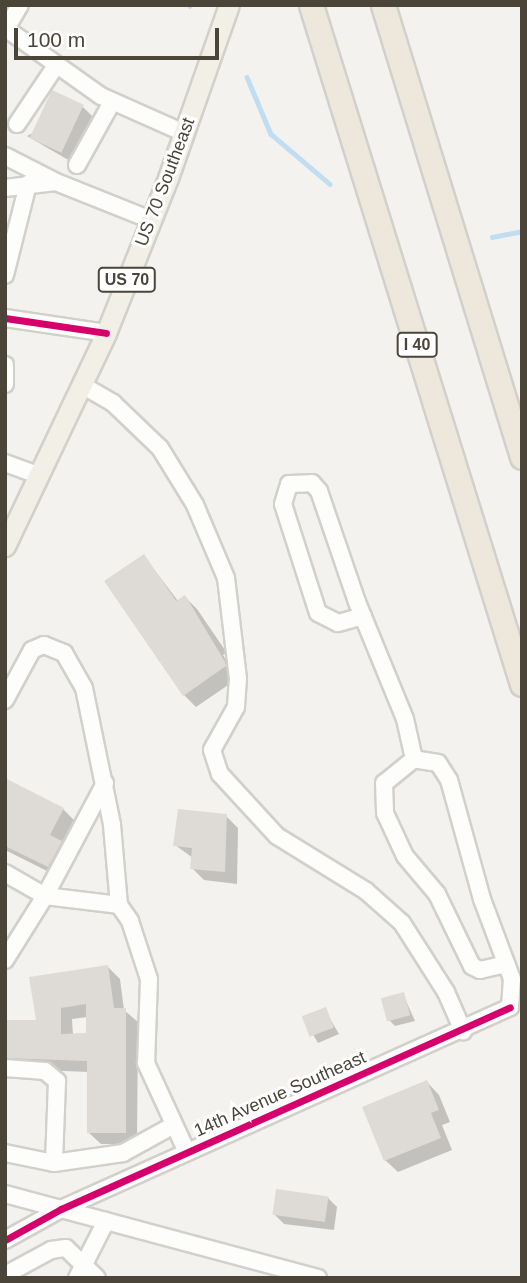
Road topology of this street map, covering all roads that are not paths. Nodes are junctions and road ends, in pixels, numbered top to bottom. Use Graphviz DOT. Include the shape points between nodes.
graph roads {
  1 [pos="20,5"];
  2 [pos="229,5"];
  3 [pos="311,5"];
  4 [pos="383,5"];
  5 [pos="6,28"];
  6 [pos="55,67"];
  7 [pos="112,102"];
  8 [pos="17,124"];
  9 [pos="184,133"];
  10 [pos="5,156"];
  11 [pos="77,165"];
  12 [pos="56,182"];
  13 [pos="28,184"];
  14 [pos="5,188"];
  15 [pos="151,220"];
  16 [pos="5,275"];
  17 [pos="5,318"];
  18 [pos="106,333"];
  19 [pos="5,365"];
  20 [pos="5,384"];
  21 [pos="82,385"];
  22 [pos="522,457"];
  23 [pos="5,463"];
  24 [pos="40,476"];
  25 [pos="5,546"];
  26 [pos="363,616"];
  27 [pos="522,684"];
  28 [pos="5,700"];
  29 [pos="414,759"];
  30 [pos="105,783"];
  31 [pos="5,873"];
  32 [pos="45,896"];
  33 [pos="119,905"];
  34 [pos="5,960"];
  35 [pos="506,964"];
  36 [pos="463,1031"];
  37 [pos="5,1068"];
  38 [pos="174,1125"];
  39 [pos="187,1152"];
  40 [pos="5,1153"];
  41 [pos="54,1163"];
  42 [pos="5,1194"];
  43 [pos="61,1209"];
  44 [pos="106,1221"];
  45 [pos="5,1240"];
  46 [pos="85,1263"];
  47 [pos="5,1275"];
  48 [pos="77,1278"];
  49 [pos="97,1278"];
  50 [pos="318,1278"];
  1 -- 5 [label="street"];
  2 -- 9 [label="main road, US 70 Southeast / US 70"];
  3 -- 27 [label="highway, I 40"];
  4 -- 22 [label="highway"];
  5 -- 6 [label="street"];
  6 -- 7 [label="street"];
  6 -- 8 [label="street"];
  7 -- 9 [label="street"];
  7 -- 11 [label="street"];
  9 -- 15 [label="main road, US 70 Southeast / US 70"];
  10 -- 12 [label="street"];
  12 -- 13 [label="street"];
  12 -- 15 [label="street"];
  13 -- 14 [label="street"];
  13 -- 16 [label="street"];
  15 -- 18 [label="main road, US 70 Southeast / US 70"];
  17 -- 18 [label="street"];
  18 -- 21 [label="main road, US 70 Southeast / US 70"];
  19 -- 20 [label="street"];
  21 -- 24 [label="main road, US 70 Southeast / US 70"];
  21 -- 36 [label="street" via="113,403 160,448 195,505 226,578 238,678 236,707 212,750 220,774 277,836 366,891 402,923 446,992"];
  23 -- 24 [label="street"];
  24 -- 25 [label="main road, US 70 Southeast / US 70"];
  26 -- 26 [label="street" via="319,491 312,483 289,484 283,504 318,613 338,623"];
  26 -- 29 [label="street" via="405,719"];
  28 -- 30 [label="street" via="32,650 44,645 64,653 85,688"];
  29 -- 35 [label="street" via="438,763 449,780 482,899"];
  29 -- 35 [label="street" via="384,783 385,813 405,856 437,894 472,966 480,970"];
  30 -- 32 [label="street"];
  30 -- 33 [label="street"];
  31 -- 32 [label="street"];
  32 -- 33 [label="street"];
  32 -- 34 [label="street"];
  33 -- 38 [label="street" via="130,921 149,979 146,1063"];
  35 -- 36 [label="street, 14th Avenue Southeast" via="512,979 510,1007"];
  36 -- 39 [label="street, 14th Avenue Southeast"];
  37 -- 41 [label="street" via="45,1071 57,1081"];
  38 -- 39 [label="street"];
  38 -- 41 [label="street" via="123,1153"];
  39 -- 43 [label="street, 14th Avenue Southeast"];
  40 -- 41 [label="street"];
  42 -- 43 [label="street"];
  43 -- 44 [label="street"];
  43 -- 45 [label="street, 14th Avenue Southeast"];
  44 -- 46 [label="street"];
  44 -- 50 [label="street"];
  46 -- 47 [label="street" via="66,1248 51,1250"];
  46 -- 48 [label="street"];
  46 -- 49 [label="street"];
}
